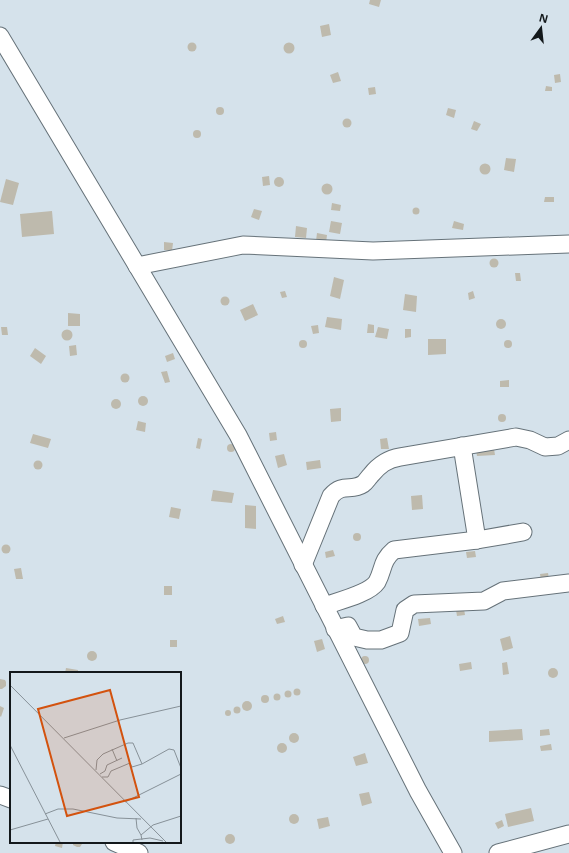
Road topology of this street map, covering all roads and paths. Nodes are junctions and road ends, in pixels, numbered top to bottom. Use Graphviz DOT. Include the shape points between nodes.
graph roads {
  1 [pos="0,36"];
  2 [pos="569,244"];
  3 [pos="137,266"];
  4 [pos="569,440"];
  5 [pos="462,446"];
  6 [pos="523,532"];
  7 [pos="477,540"];
  8 [pos="303,565"];
  9 [pos="569,583"];
  10 [pos="324,606"];
  11 [pos="336,628"];
  12 [pos="0,795"];
  13 [pos="10,799"];
  14 [pos="569,834"];
  15 [pos="116,843"];
  16 [pos="139,853"];
  17 [pos="454,853"];
  18 [pos="498,853"];
  1 -- 3 [label="street"];
  2 -- 3 [label="street" via="373,251 243,245"];
  3 -- 8 [label="street" via="238,435"];
  4 -- 5 [label="street" via="551,448 516,437"];
  5 -- 7 [label="street"];
  5 -- 8 [label="street" via="394,458 382,463 358,487 342,488 334,492"];
  6 -- 7 [label="street"];
  7 -- 10 [label="street" via="394,550 385,560 377,581 370,590"];
  8 -- 10 [label="street"];
  9 -- 11 [label="street" via="503,591 484,601 414,604 405,610 400,633 381,640 354,637 348,626"];
  10 -- 11 [label="street"];
  11 -- 17 [label="street" via="418,791"];
  12 -- 13 [label="street"];
  14 -- 18 [label="street"];
  15 -- 16 [label="street"];
}
